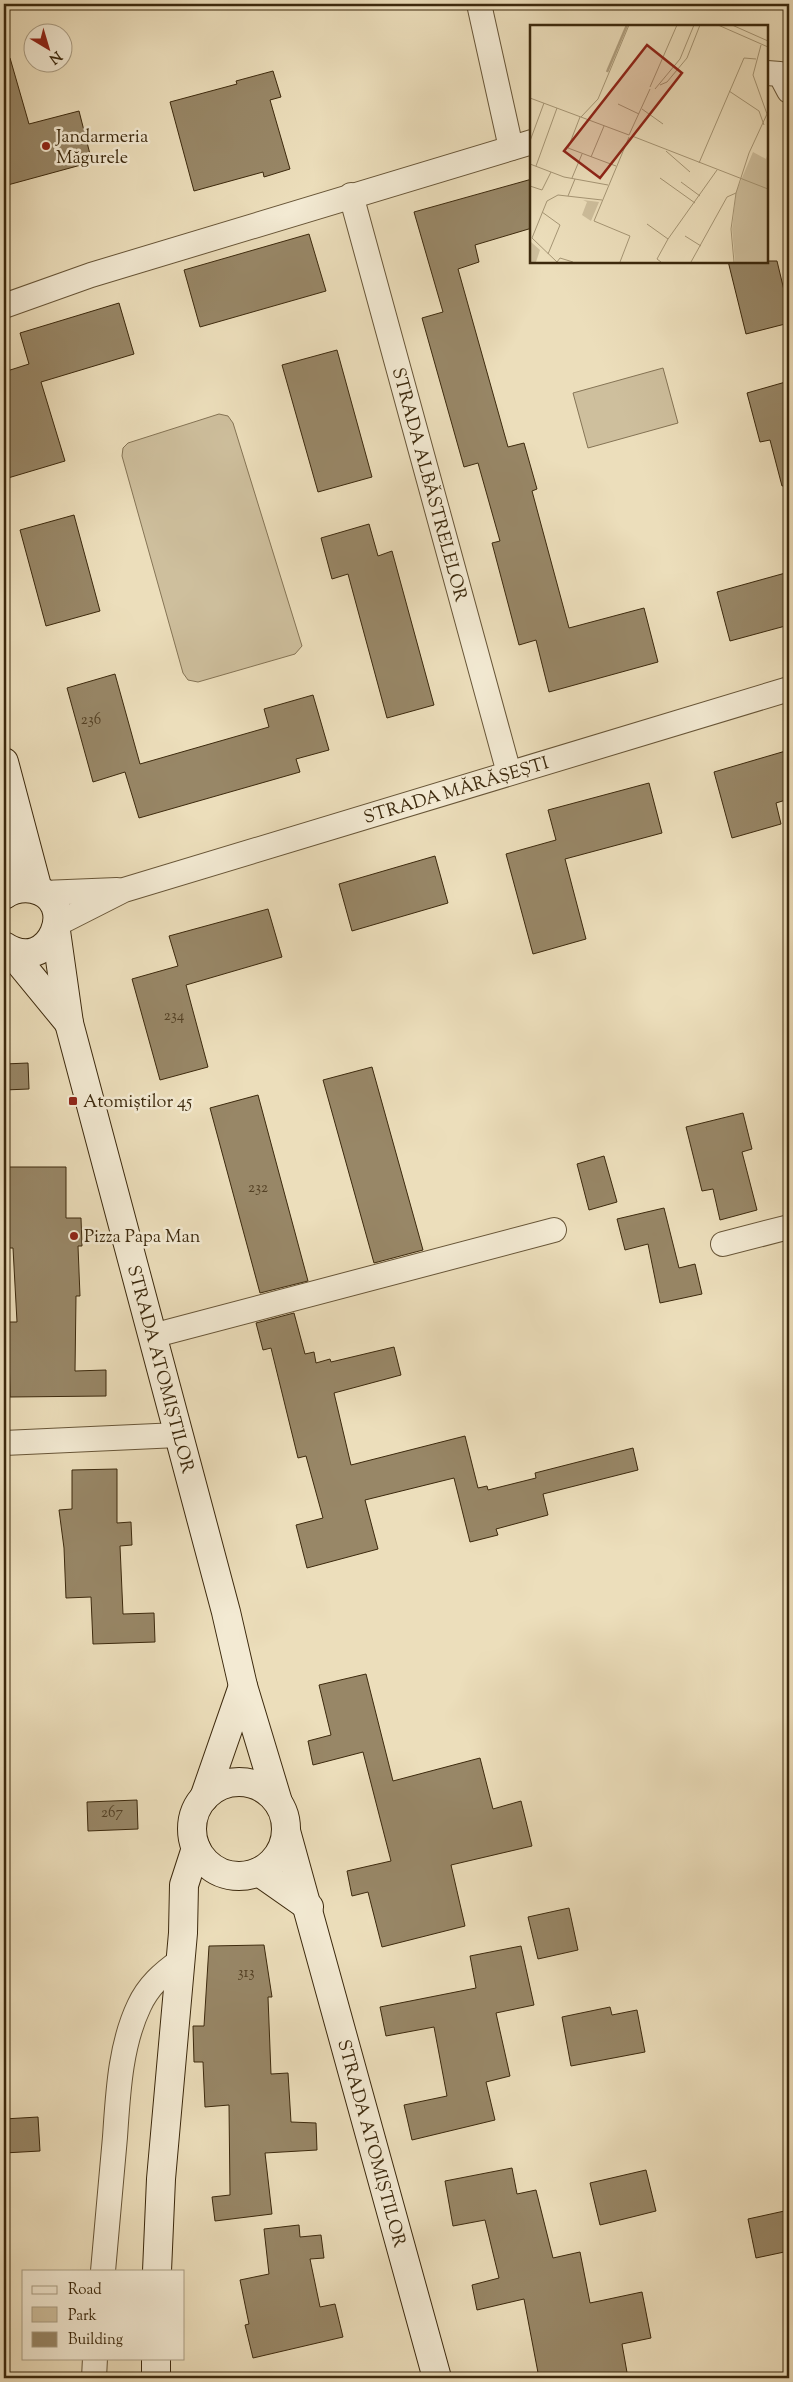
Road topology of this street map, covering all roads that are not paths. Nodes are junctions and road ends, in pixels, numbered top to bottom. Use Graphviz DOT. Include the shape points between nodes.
graph roads {
  1 [pos="479,4"];
  2 [pos="521,145"];
  3 [pos="351,195"];
  4 [pos="4,306"];
  5 [pos="789,689"];
  6 [pos="4,762"];
  7 [pos="509,773"];
  8 [pos="18,820"];
  9 [pos="124,890"];
  10 [pos="40,892"];
  11 [pos="4,895"];
  12 [pos="57,927"];
  13 [pos="7,949"];
  14 [pos="69,1023"];
  15 [pos="789,1228"];
  16 [pos="554,1230"];
  17 [pos="723,1244"];
  18 [pos="152,1336"];
  19 [pos="178,1435"];
  20 [pos="4,1442"];
  21 [pos="243,1686"];
  22 [pos="204,1798"];
  23 [pos="278,1802"];
  24 [pos="286,1831"];
  25 [pos="196,1848"];
  26 [pos="219,1872"];
  27 [pos="259,1872"];
  28 [pos="309,1907"];
  29 [pos="183,1933"];
  30 [pos="180,1961"];
  31 [pos="103,2270"];
  32 [pos="157,2270"];
  33 [pos="95,2360"];
  34 [pos="156,2360"];
  35 [pos="94,2378"];
  36 [pos="156,2378"];
  37 [pos="437,2378"];
  1 -- 2 [label="street"];
  2 -- 3 [label="street"];
  3 -- 4 [label="street" via="92,275"];
  3 -- 7 [label="street, STRADA ALBĂSTRELELOR"];
  5 -- 7 [label="street, STRADA MĂRĂȘEȘTI"];
  6 -- 8 [label="main road"];
  7 -- 9 [label="street, STRADA MĂRĂȘEȘTI"];
  8 -- 10 [label="main road"];
  8 -- 11 [label="main road"];
  9 -- 10 [label="street, STRADA MĂRĂȘEȘTI"];
  9 -- 12 [label="street, STRADA MĂRĂȘEȘTI"];
  10 -- 11 [label="main road" via="17,888"];
  10 -- 12 [label="main road, STRADA ATOMIȘTILOR" via="55,908"];
  12 -- 13 [label="main road" via="51,941 35,952 19,953"];
  12 -- 14 [label="main road, STRADA ATOMIȘTILOR"];
  13 -- 14 [label="main road, STRADA ATOMIȘTILOR"];
  14 -- 18 [label="main road, STRADA ATOMIȘTILOR"];
  15 -- 17 [label="street"];
  16 -- 18 [label="street"];
  18 -- 19 [label="main road, STRADA ATOMIȘTILOR"];
  19 -- 20 [label="street"];
  19 -- 21 [label="main road, STRADA ATOMIȘTILOR"];
  21 -- 22 [label="main road"];
  21 -- 23 [label="main road, STRADA ATOMIȘTILOR"];
  22 -- 23 [label="main road" via="217,1787 234,1782 251,1783 266,1790"];
  22 -- 25 [label="main road" via="192,1827"];
  23 -- 24 [label="main road" via="285,1816"];
  24 -- 27 [label="main road" via="282,1848 273,1862"];
  24 -- 28 [label="main road, STRADA ATOMIȘTILOR"];
  25 -- 26 [label="main road" via="207,1864"];
  25 -- 29 [label="main road" via="184,1885"];
  26 -- 27 [label="main road" via="232,1876"];
  26 -- 29 [label="main road" via="195,1903"];
  27 -- 28 [label="main road"];
  28 -- 37 [label="main road, STRADA ATOMIȘTILOR"];
  29 -- 30 [label="main road"];
  30 -- 31 [label="street" via="158,1978 146,1993 138,2007 124,2056"];
  30 -- 32 [label="main road" via="161,2179"];
  33 -- 35 [label="street"];
  34 -- 36 [label="main road"];
}
